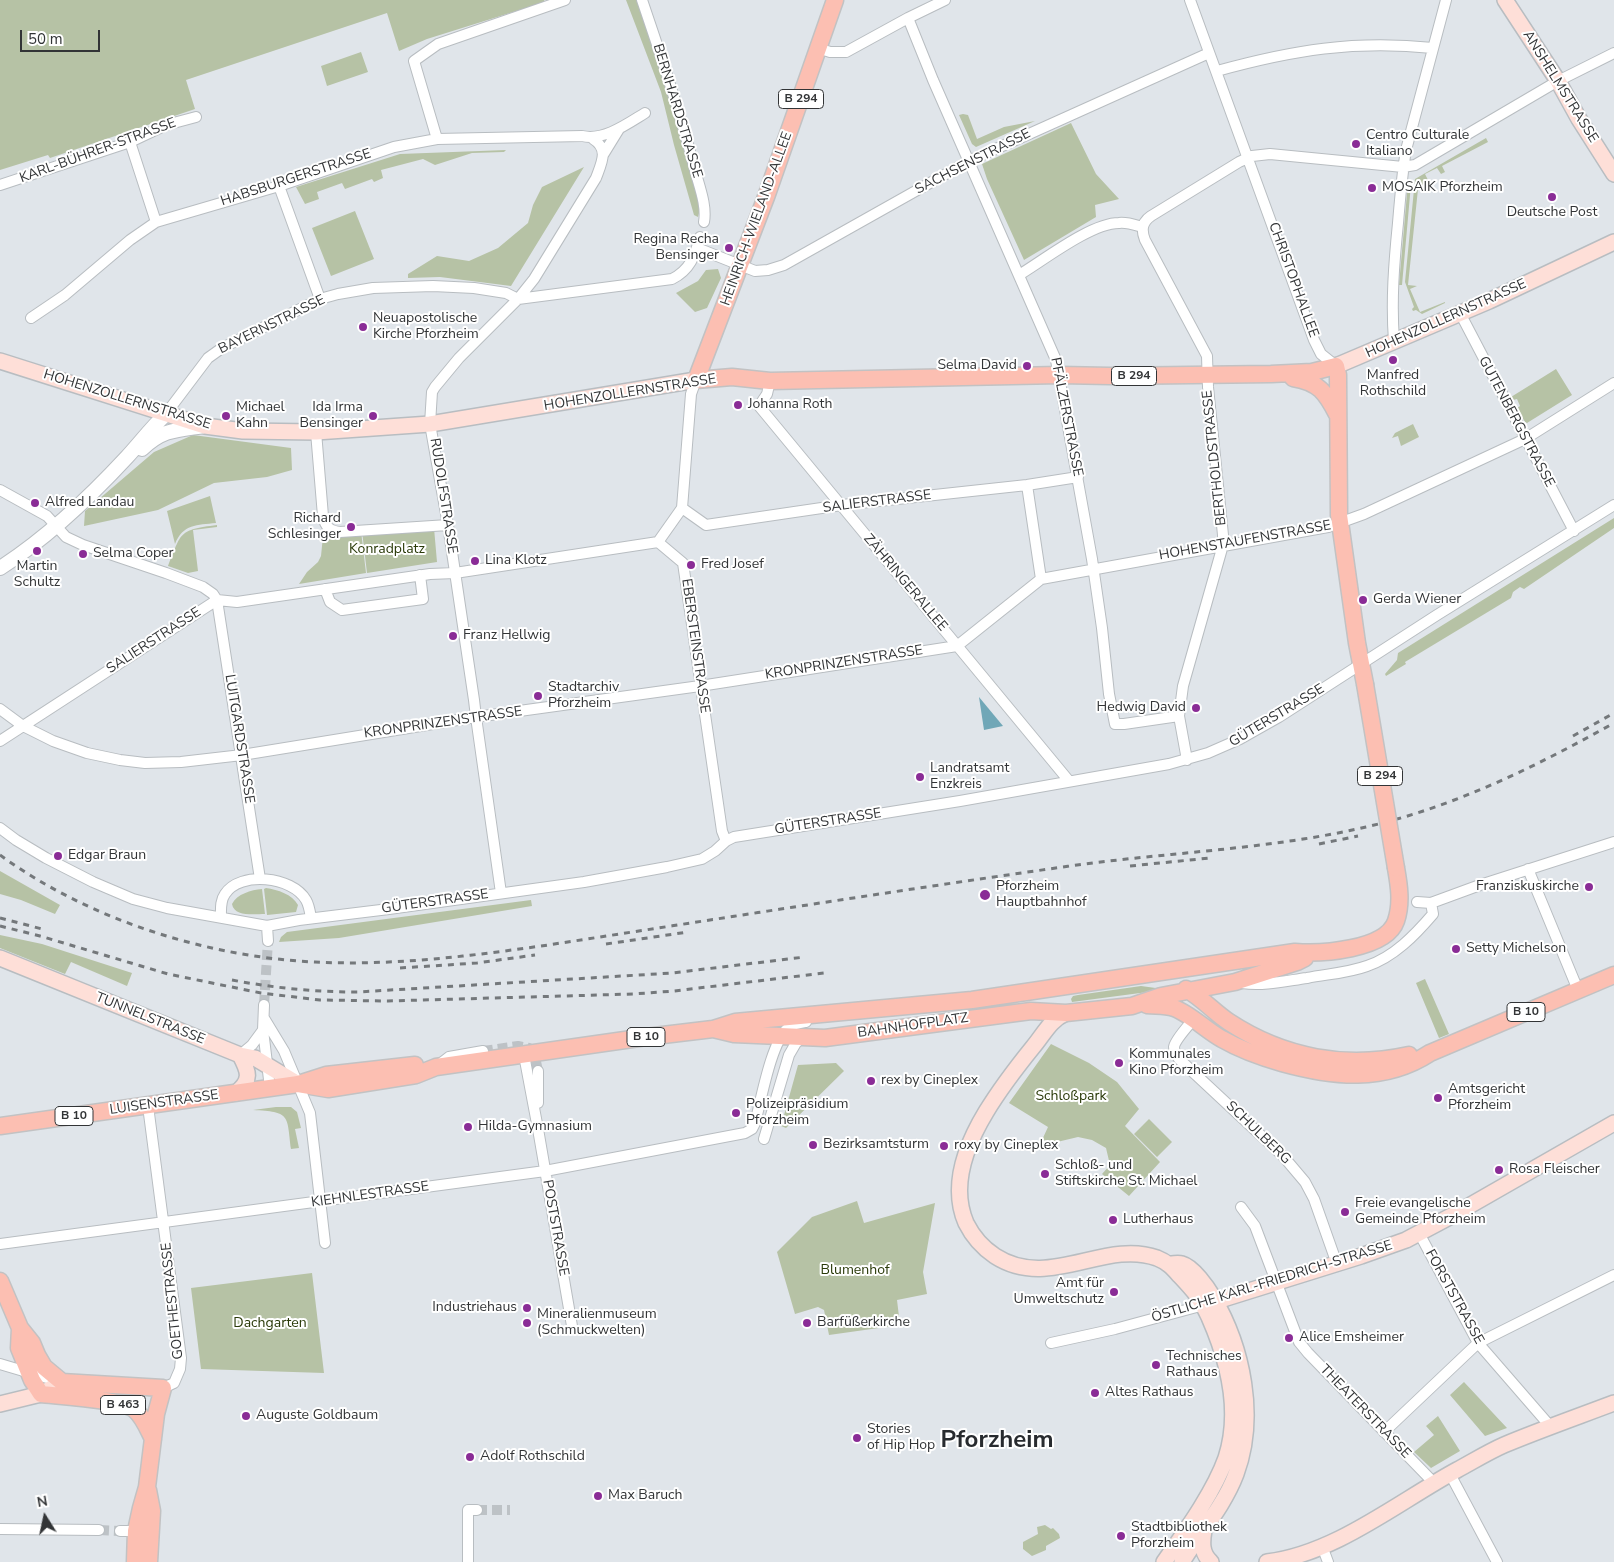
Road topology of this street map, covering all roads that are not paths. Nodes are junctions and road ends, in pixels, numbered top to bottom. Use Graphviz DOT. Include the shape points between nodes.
graph roads {
  1 [pos="565,0"];
  2 [pos="642,0"];
  3 [pos="835,0"];
  4 [pos="945,0"];
  5 [pos="1190,0"];
  6 [pos="1446,0"];
  7 [pos="1505,0"];
  8 [pos="908,18"];
  9 [pos="818,48"];
  10 [pos="1433,48"];
  11 [pos="1209,52"];
  12 [pos="1614,53"];
  13 [pos="1216,71"];
  14 [pos="1558,81"];
  15 [pos="645,113"];
  16 [pos="196,117"];
  17 [pos="619,129"];
  18 [pos="437,139"];
  19 [pos="592,139"];
  20 [pos="130,142"];
  21 [pos="603,155"];
  22 [pos="1248,157"];
  23 [pos="969,161"];
  24 [pos="1403,167"];
  25 [pos="1614,174"];
  26 [pos="0,185"];
  27 [pos="278,186"];
  28 [pos="156,222"];
  29 [pos="704,222"];
  30 [pos="1142,227"];
  31 [pos="700,237"];
  32 [pos="1614,242"];
  33 [pos="697,248"];
  34 [pos="740,266"];
  35 [pos="1019,275"];
  36 [pos="320,299"];
  37 [pos="518,299"];
  38 [pos="1460,313"];
  39 [pos="31,318"];
  40 [pos="1394,341"];
  41 [pos="0,361"];
  42 [pos="1336,366"];
  43 [pos="1271,374"];
  44 [pos="1060,375"];
  45 [pos="1208,375"];
  46 [pos="696,380"];
  47 [pos="1614,383"];
  48 [pos="769,388"];
  49 [pos="1338,414"];
  50 [pos="165,415"];
  51 [pos="430,424"];
  52 [pos="204,426"];
  53 [pos="316,432"];
  54 [pos="1525,439"];
  55 [pos="128,455"];
  56 [pos="1078,477"];
  57 [pos="1027,485"];
  58 [pos="0,490"];
  59 [pos="842,505"];
  60 [pos="1614,505"];
  61 [pos="682,508"];
  62 [pos="1340,524"];
  63 [pos="448,525"];
  64 [pos="56,526"];
  65 [pos="1574,530"];
  66 [pos="658,542"];
  67 [pos="1223,545"];
  68 [pos="0,568"];
  69 [pos="1093,570"];
  70 [pos="454,573"];
  71 [pos="420,575"];
  72 [pos="1041,578"];
  73 [pos="325,589"];
  74 [pos="217,600"];
  75 [pos="957,646"];
  76 [pos="1360,664"];
  77 [pos="700,686"];
  78 [pos="0,709"];
  79 [pos="1179,716"];
  80 [pos="476,717"];
  81 [pos="23,726"];
  82 [pos="0,741"];
  83 [pos="242,754"];
  84 [pos="1187,760"];
  85 [pos="1069,782"];
  86 [pos="0,828"];
  87 [pos="726,841"];
  88 [pos="1614,842"];
  89 [pos="1528,869"];
  90 [pos="260,879"];
  91 [pos="500,893"];
  92 [pos="1417,902"];
  93 [pos="1431,903"];
  94 [pos="221,917"];
  95 [pos="311,918"];
  96 [pos="267,926"];
  97 [pos="268,941"];
  98 [pos="1314,954"];
  99 [pos="0,958"];
  100 [pos="1226,963"];
  101 [pos="1158,974"];
  102 [pos="1614,975"];
  103 [pos="1226,985"];
  104 [pos="1064,987"];
  105 [pos="1578,990"];
  106 [pos="1190,992"];
  107 [pos="264,1005"];
  108 [pos="1132,1006"];
  109 [pos="1044,1012"];
  110 [pos="1066,1013"];
  111 [pos="834,1014"];
  112 [pos="1220,1015"];
  113 [pos="264,1018"];
  114 [pos="1193,1020"];
  115 [pos="713,1029"];
  116 [pos="263,1030"];
  117 [pos="781,1037"];
  118 [pos="802,1038"];
  119 [pos="483,1052"];
  120 [pos="1430,1052"];
  121 [pos="240,1055"];
  122 [pos="524,1055"];
  123 [pos="789,1055"];
  124 [pos="1021,1060"];
  125 [pos="267,1064"];
  126 [pos="436,1068"];
  127 [pos="538,1071"];
  128 [pos="298,1084"];
  129 [pos="270,1088"];
  130 [pos="236,1093"];
  131 [pos="148,1106"];
  132 [pos="1614,1123"];
  133 [pos="0,1126"];
  134 [pos="538,1129"];
  135 [pos="764,1139"];
  136 [pos="545,1171"];
  137 [pos="320,1202"];
  138 [pos="1241,1207"];
  139 [pos="163,1221"];
  140 [pos="1420,1234"];
  141 [pos="325,1243"];
  142 [pos="0,1244"];
  143 [pos="1337,1264"];
  144 [pos="1614,1275"];
  145 [pos="0,1281"];
  146 [pos="1277,1283"];
  147 [pos="1210,1304"];
  148 [pos="572,1326"];
  149 [pos="20,1328"];
  150 [pos="1051,1343"];
  151 [pos="1478,1343"];
  152 [pos="0,1364"];
  153 [pos="28,1373"];
  154 [pos="62,1382"];
  155 [pos="129,1387"];
  156 [pos="163,1388"];
  157 [pos="41,1394"];
  158 [pos="76,1398"];
  159 [pos="1614,1403"];
  160 [pos="0,1404"];
  161 [pos="1550,1426"];
  162 [pos="1384,1432"];
  163 [pos="153,1439"];
  164 [pos="1450,1474"];
  165 [pos="1435,1484"];
  166 [pos="148,1488"];
  167 [pos="472,1510"];
  168 [pos="0,1529"];
  169 [pos="95,1530"];
  170 [pos="1204,1530"];
  171 [pos="1322,1546"];
  172 [pos="151,1559"];
  173 [pos="1286,1561"];
  174 [pos="135,1562"];
  175 [pos="468,1562"];
  176 [pos="1164,1562"];
  177 [pos="1182,1562"];
  178 [pos="1211,1562"];
  179 [pos="1267,1562"];
  180 [pos="1328,1562"];
  181 [pos="1497,1562"];
  1 -- 18 [label="street" via="438,44 414,61"];
  2 -- 29 [label="street, BERNHARDSTRASSE" via="692,156 704,206"];
  3 -- 9 [label="main road, HEINRICH-WIELAND-ALLEE / B 294"];
  4 -- 8 [label="street"];
  5 -- 11 [label="street, CHRISTOPHALLEE"];
  6 -- 10 [label="street"];
  7 -- 14 [label="main road, ANSHELMSTRASSE"];
  8 -- 9 [label="street" via="846,52"];
  8 -- 23 [label="street, PFÄLZERSTRASSE"];
  9 -- 34 [label="main road, HEINRICH-WIELAND-ALLEE / B 294"];
  10 -- 13 [label="street" via="1386,45 1324,48 1263,58"];
  10 -- 24 [label="street"];
  11 -- 13 [label="street, CHRISTOPHALLEE"];
  11 -- 23 [label="street, SACHSENSTRASSE"];
  12 -- 14 [label="street"];
  13 -- 22 [label="street, CHRISTOPHALLEE"];
  14 -- 24 [label="street" via="1418,163"];
  14 -- 25 [label="main road, ANSHELMSTRASSE"];
  15 -- 17 [label="street, HABSBURGERSTRASSE"];
  16 -- 20 [label="street, KARL-BÜHRER-STRASSE" via="166,125"];
  17 -- 19 [label="street, HABSBURGERSTRASSE"];
  17 -- 21 [label="street, RUDOLFSTRASSE"];
  18 -- 19 [label="street, HABSBURGERSTRASSE" via="582,136"];
  18 -- 27 [label="street, HABSBURGERSTRASSE" via="394,146"];
  19 -- 21 [label="street" via="599,143"];
  20 -- 26 [label="street, KARL-BÜHRER-STRASSE"];
  20 -- 28 [label="street"];
  21 -- 37 [label="street, RUDOLFSTRASSE" via="596,178"];
  22 -- 24 [label="street" via="1270,154"];
  22 -- 30 [label="street" via="1147,218"];
  22 -- 42 [label="street, CHRISTOPHALLEE" via="1314,340 1321,354"];
  23 -- 34 [label="street, SACHSENSTRASSE" via="790,262 761,271"];
  23 -- 35 [label="street, PFÄLZERSTRASSE"];
  24 -- 40 [label="street" via="1393,270"];
  27 -- 28 [label="street, HABSBURGERSTRASSE"];
  27 -- 36 [label="street"];
  28 -- 39 [label="street, HABSBURGERSTRASSE"];
  30 -- 35 [label="street" via="1120,222 1098,227"];
  30 -- 45 [label="street, BERTHOLDSTRASSE" via="1145,240 1205,353"];
  31 -- 33 [label="street"];
  32 -- 38 [label="main road, HOHENZOLLERNSTRASSE"];
  33 -- 34 [label="street"];
  33 -- 37 [label="street, BAYERNSTRASSE" via="689,266 672,279"];
  34 -- 46 [label="main road, HEINRICH-WIELAND-ALLEE / B 294"];
  35 -- 44 [label="street, PFÄLZERSTRASSE"];
  36 -- 37 [label="street, BAYERNSTRASSE" via="373,288 434,286 474,288 506,293"];
  36 -- 50 [label="street, BAYERNSTRASSE" via="208,358"];
  37 -- 51 [label="street, RUDOLFSTRASSE" via="435,386"];
  38 -- 40 [label="main road, HOHENZOLLERNSTRASSE"];
  38 -- 54 [label="street, GUTENBERGSTRASSE"];
  40 -- 42 [label="main road, HOHENZOLLERNSTRASSE"];
  41 -- 50 [label="main road, HOHENZOLLERNSTRASSE"];
  42 -- 43 [label="main road, HOHENZOLLERNSTRASSE / B 294" via="1312,372"];
  42 -- 49 [label="main road, B 294"];
  43 -- 45 [label="main road, HOHENZOLLERNSTRASSE / B 294"];
  43 -- 49 [label="main road, HOHENZOLLERNSTRASSE" via="1315,384"];
  44 -- 45 [label="main road, HOHENZOLLERNSTRASSE / B 294"];
  44 -- 48 [label="main road, HOHENZOLLERNSTRASSE / B 294"];
  44 -- 56 [label="street, PFÄLZERSTRASSE"];
  45 -- 67 [label="street, BERTHOLDSTRASSE"];
  46 -- 48 [label="main road, HOHENZOLLERNSTRASSE / B 294" via="732,377"];
  46 -- 51 [label="main road, HOHENZOLLERNSTRASSE"];
  46 -- 61 [label="street" via="691,394"];
  47 -- 54 [label="street, HOHENSTAUFENSTRASSE"];
  48 -- 59 [label="street, ZÄHRINGERALLEE" via="759,406"];
  49 -- 62 [label="main road, B 294"];
  50 -- 52 [label="main road, HOHENZOLLERNSTRASSE"];
  50 -- 55 [label="street, BAYERNSTRASSE"];
  51 -- 53 [label="main road, HOHENZOLLERNSTRASSE"];
  51 -- 63 [label="street, RUDOLFSTRASSE"];
  52 -- 53 [label="main road, HOHENZOLLERNSTRASSE" via="243,431"];
  52 -- 55 [label="street, BAYERNSTRASSE" via="165,433 138,454"];
  53 -- 63 [label="street" via="323,516 328,528 337,532"];
  54 -- 62 [label="street, HOHENSTAUFENSTRASSE"];
  54 -- 65 [label="street, GUTENBERGSTRASSE"];
  55 -- 64 [label="street, BAYERNSTRASSE"];
  56 -- 57 [label="street, SALIERSTRASSE"];
  56 -- 69 [label="street, PFÄLZERSTRASSE"];
  57 -- 59 [label="street, SALIERSTRASSE"];
  57 -- 72 [label="street"];
  58 -- 64 [label="street" via="47,516"];
  59 -- 61 [label="street, SALIERSTRASSE" via="706,525"];
  59 -- 75 [label="street, ZÄHRINGERALLEE"];
  60 -- 65 [label="street, GÜTERSTRASSE"];
  61 -- 66 [label="street"];
  62 -- 67 [label="street, HOHENSTAUFENSTRASSE"];
  62 -- 76 [label="main road, B 294"];
  63 -- 70 [label="street, RUDOLFSTRASSE"];
  64 -- 68 [label="street, BAYERNSTRASSE"];
  64 -- 74 [label="street" via="66,537 83,545 203,587"];
  65 -- 76 [label="street, GÜTERSTRASSE"];
  66 -- 70 [label="street"];
  66 -- 77 [label="street, EBERSTEINSTRASSE" via="683,563"];
  67 -- 69 [label="street, HOHENSTAUFENSTRASSE"];
  67 -- 79 [label="street, BERTHOLDSTRASSE" via="1183,686"];
  69 -- 72 [label="street, HOHENSTAUFENSTRASSE"];
  69 -- 79 [label="street, PFÄLZERSTRASSE" via="1115,724"];
  70 -- 71 [label="street"];
  70 -- 80 [label="street, RUDOLFSTRASSE"];
  71 -- 73 [label="street"];
  71 -- 73 [label="street" via="423,598 342,610 330,602"];
  72 -- 75 [label="street"];
  73 -- 74 [label="street" via="237,602"];
  74 -- 81 [label="street, SALIERSTRASSE"];
  74 -- 83 [label="street, LUITGARDSTRASSE"];
  75 -- 77 [label="street, KRONPRINZENSTRASSE"];
  75 -- 85 [label="street, ZÄHRINGERALLEE"];
  76 -- 84 [label="street, GÜTERSTRASSE" via="1240,739"];
  76 -- 98 [label="main road, B 294, bridge" via="1400,908 1396,923 1379,939 1365,945"];
  77 -- 80 [label="street, KRONPRINZENSTRASSE"];
  77 -- 87 [label="street, EBERSTEINSTRASSE"];
  78 -- 81 [label="street, KRONPRINZENSTRASSE"];
  79 -- 84 [label="street, BERTHOLDSTRASSE"];
  80 -- 83 [label="street, KRONPRINZENSTRASSE"];
  80 -- 91 [label="street, RUDOLFSTRASSE"];
  81 -- 82 [label="street, SALIERSTRASSE"];
  81 -- 83 [label="street, KRONPRINZENSTRASSE" via="67,747 120,760 180,762"];
  83 -- 90 [label="street, LUITGARDSTRASSE"];
  84 -- 85 [label="street, GÜTERSTRASSE"];
  85 -- 87 [label="street, GÜTERSTRASSE" via="734,837"];
  86 -- 94 [label="street, GÜTERSTRASSE" via="46,858 122,894 154,905"];
  87 -- 91 [label="street, GÜTERSTRASSE" via="708,856 689,863"];
  88 -- 89 [label="street"];
  89 -- 93 [label="street"];
  89 -- 105 [label="street"];
  90 -- 94 [label="street" via="241,883 226,893 221,903"];
  90 -- 95 [label="street" via="278,880 302,894"];
  91 -- 95 [label="street, GÜTERSTRASSE"];
  92 -- 93 [label="street"];
  93 -- 103 [label="street" via="1433,914 1420,930 1373,964 1264,985"];
  94 -- 96 [label="street, GÜTERSTRASSE"];
  95 -- 96 [label="street, GÜTERSTRASSE"];
  96 -- 97 [label="street"];
  98 -- 100 [label="main road, B 294" via="1295,952"];
  98 -- 103 [label="main road, B 294"];
  99 -- 121 [label="main road, TUNNELSTRASSE"];
  100 -- 101 [label="main road, B 294"];
  100 -- 103 [label="main road" via="1231,972"];
  101 -- 104 [label="main road, BAHNHOFPLATZ / B 10"];
  101 -- 106 [label="main road, B 10"];
  102 -- 105 [label="main road, B 10"];
  103 -- 106 [label="main road, B 294"];
  103 -- 112 [label="main road" via="1214,993 1213,998"];
  104 -- 109 [label="main road"];
  104 -- 111 [label="main road, BAHNHOFPLATZ / B 10"];
  105 -- 120 [label="main road, B 10"];
  106 -- 108 [label="main road, BAHNHOFPLATZ / B 294" via="1161,996"];
  106 -- 112 [label="main road, B 10"];
  107 -- 113 [label="street"];
  108 -- 110 [label="main road, BAHNHOFPLATZ / B 10"];
  108 -- 114 [label="main road, B 10" via="1171,1007"];
  109 -- 110 [label="main road, BAHNHOFPLATZ / B 10"];
  109 -- 118 [label="main road, BAHNHOFPLATZ / B 10"];
  109 -- 124 [label="main road"];
  110 -- 124 [label="main road" via="1053,1021"];
  111 -- 115 [label="main road, LUISENSTRASSE / B 10" via="735,1022"];
  111 -- 117 [label="street" via="793,1025"];
  112 -- 120 [label="main road, B 10" via="1257,1038 1328,1060 1364,1062"];
  113 -- 116 [label="street"];
  113 -- 128 [label="street" via="284,1051"];
  114 -- 120 [label="main road, B 10" via="1221,1039 1249,1052 1330,1073 1377,1074 1416,1062"];
  114 -- 143 [label="street, SCHULBERG" via="1175,1043 1175,1054 1283,1156 1305,1182"];
  115 -- 117 [label="main road, LUISENSTRASSE / B 10" via="734,1034"];
  115 -- 122 [label="main road, LUISENSTRASSE / B 10"];
  116 -- 121 [label="street"];
  116 -- 125 [label="street"];
  117 -- 118 [label="main road, BAHNHOFPLATZ / B 10"];
  117 -- 123 [label="street"];
  117 -- 136 [label="street, KIEHNLESTRASSE" via="755,1123 745,1133"];
  118 -- 123 [label="street"];
  119 -- 126 [label="street" via="449,1057"];
  121 -- 125 [label="main road, TUNNELSTRASSE"];
  121 -- 130 [label="main road" via="248,1079"];
  122 -- 126 [label="main road, LUISENSTRASSE / B 10"];
  122 -- 134 [label="street, POSTSTRASSE"];
  123 -- 135 [label="street"];
  124 -- 147 [label="main road" via="977,1128 963,1164 959,1188 961,1208 978,1242 1000,1260 1041,1269 1125,1254 1148,1256 1170,1264 1181,1263 1203,1282"];
  125 -- 128 [label="main road, TUNNELSTRASSE"];
  125 -- 129 [label="street"];
  126 -- 128 [label="main road, LUISENSTRASSE / B 10" via="414,1065 326,1075"];
  127 -- 134 [label="street, POSTSTRASSE"];
  128 -- 129 [label="main road, LUISENSTRASSE / B 10"];
  128 -- 137 [label="street" via="310,1113"];
  129 -- 130 [label="main road, LUISENSTRASSE / B 10"];
  130 -- 131 [label="main road, LUISENSTRASSE / B 10"];
  131 -- 133 [label="main road, LUISENSTRASSE / B 10"];
  131 -- 139 [label="street, GOETHESTRASSE"];
  132 -- 140 [label="main road, ÖSTLICHE KARL-FRIEDRICH-STRASSE"];
  134 -- 136 [label="street, POSTSTRASSE"];
  136 -- 137 [label="street, KIEHNLESTRASSE"];
  136 -- 148 [label="street, POSTSTRASSE"];
  137 -- 139 [label="street, KIEHNLESTRASSE"];
  137 -- 141 [label="street"];
  138 -- 146 [label="street, THEATERSTRASSE" via="1255,1226"];
  139 -- 142 [label="street, KIEHNLESTRASSE"];
  139 -- 156 [label="street, GOETHESTRASSE" via="181,1358 174,1383"];
  140 -- 143 [label="main road, ÖSTLICHE KARL-FRIEDRICH-STRASSE"];
  140 -- 151 [label="street, FORSTSTRASSE"];
  143 -- 146 [label="main road, ÖSTLICHE KARL-FRIEDRICH-STRASSE"];
  144 -- 151 [label="street"];
  145 -- 149 [label="main road"];
  146 -- 147 [label="main road, ÖSTLICHE KARL-FRIEDRICH-STRASSE"];
  146 -- 162 [label="street, THEATERSTRASSE" via="1299,1342"];
  147 -- 150 [label="street, ÖSTLICHE KARL-FRIEDRICH-STRASSE"];
  147 -- 170 [label="main road" via="1229,1332 1242,1374 1245,1433 1236,1474"];
  147 -- 176 [label="main road" via="1214,1328 1226,1362 1232,1434 1217,1480"];
  149 -- 153 [label="main road" via="19,1348"];
  149 -- 154 [label="main road" via="44,1367"];
  151 -- 161 [label="street, FORSTSTRASSE"];
  151 -- 162 [label="street"];
  152 -- 153 [label="street"];
  153 -- 154 [label="street"];
  153 -- 157 [label="main road"];
  154 -- 155 [label="main road, B 463"];
  154 -- 157 [label="main road"];
  155 -- 156 [label="main road, B 463"];
  155 -- 158 [label="main road, B 463"];
  156 -- 163 [label="main road, GOETHESTRASSE / B 463"];
  157 -- 158 [label="main road, B 463"];
  157 -- 160 [label="main road"];
  158 -- 163 [label="main road, B 463" via="113,1402 134,1409"];
  159 -- 161 [label="main road"];
  161 -- 164 [label="main road"];
  162 -- 165 [label="street, THEATERSTRASSE"];
  163 -- 166 [label="main road, GOETHESTRASSE / B 463"];
  164 -- 165 [label="main road"];
  164 -- 181 [label="street"];
  165 -- 171 [label="main road"];
  166 -- 172 [label="main road, GOETHESTRASSE / B 463" via="152,1511"];
  166 -- 174 [label="main road, GOETHESTRASSE / B 463" via="128,1531"];
  167 -- 175 [label="street"];
  168 -- 169 [label="street"];
  170 -- 177 [label="main road"];
  170 -- 178 [label="main road" via="1203,1551"];
  171 -- 173 [label="main road"];
  171 -- 180 [label="street"];
  173 -- 179 [label="main road"];
}
